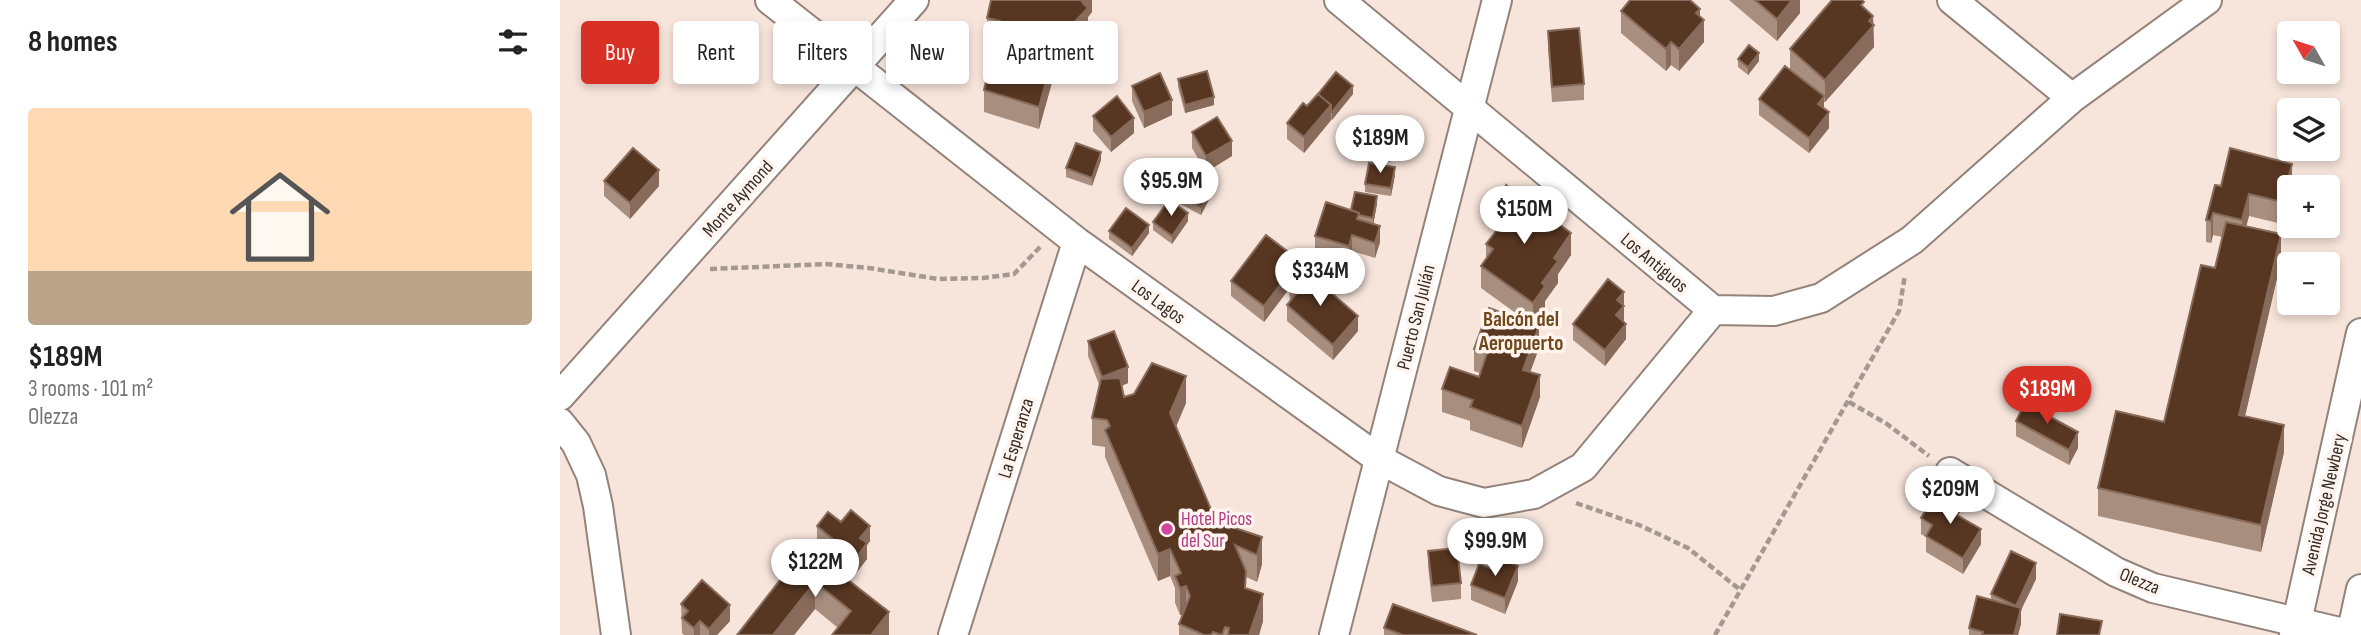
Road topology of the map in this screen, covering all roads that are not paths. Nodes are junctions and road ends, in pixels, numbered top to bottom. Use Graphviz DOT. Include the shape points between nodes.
graph roads {
  1 [pos="769,0"];
  2 [pos="914,0"];
  3 [pos="1339,0"];
  4 [pos="1497,0"];
  5 [pos="1952,0"];
  6 [pos="2207,0"];
  7 [pos="795,21"];
  8 [pos="872,47"];
  9 [pos="872,83"];
  10 [pos="839,84"];
  11 [pos="2072,98"];
  12 [pos="1469,108"];
  13 [pos="1068,235"];
  14 [pos="1713,310"];
  15 [pos="2361,333"];
  16 [pos="560,396"];
  17 [pos="560,424"];
  18 [pos="1379,459"];
  19 [pos="1950,472"];
  20 [pos="2361,589"];
  21 [pos="2295,629"];
  22 [pos="616,635"];
  23 [pos="953,635"];
  24 [pos="1334,635"];
  25 [pos="2351,635"];
  1 -- 7 [label="street, Los Lagos"];
  2 -- 8 [label="street, Monte Aymond"];
  3 -- 12 [label="street, Los Antiguos"];
  4 -- 12 [label="street, Puerto San Julián"];
  5 -- 11 [label="street"];
  6 -- 11 [label="street"];
  9 -- 13 [label="street, Los Lagos"];
  10 -- 16 [label="street, Monte Aymond"];
  11 -- 14 [label="street" via="1912,240 1821,298 1774,311"];
  12 -- 14 [label="street, Los Antiguos"];
  12 -- 18 [label="street, Puerto San Julián"];
  13 -- 18 [label="street, Los Lagos"];
  13 -- 23 [label="street, La Esperanza"];
  14 -- 18 [label="street, Los Lagos" via="1583,467 1534,494 1484,503 1439,491"];
  15 -- 21 [label="street, Avenida Jorge Newbery"];
  17 -- 22 [label="street" via="576,443 591,475"];
  18 -- 24 [label="street, Puerto San Julián"];
  19 -- 21 [label="street, Olezza" via="2116,572 2153,588"];
  20 -- 25 [label="street"];
  21 -- 25 [label="street, Olezza"];
}
